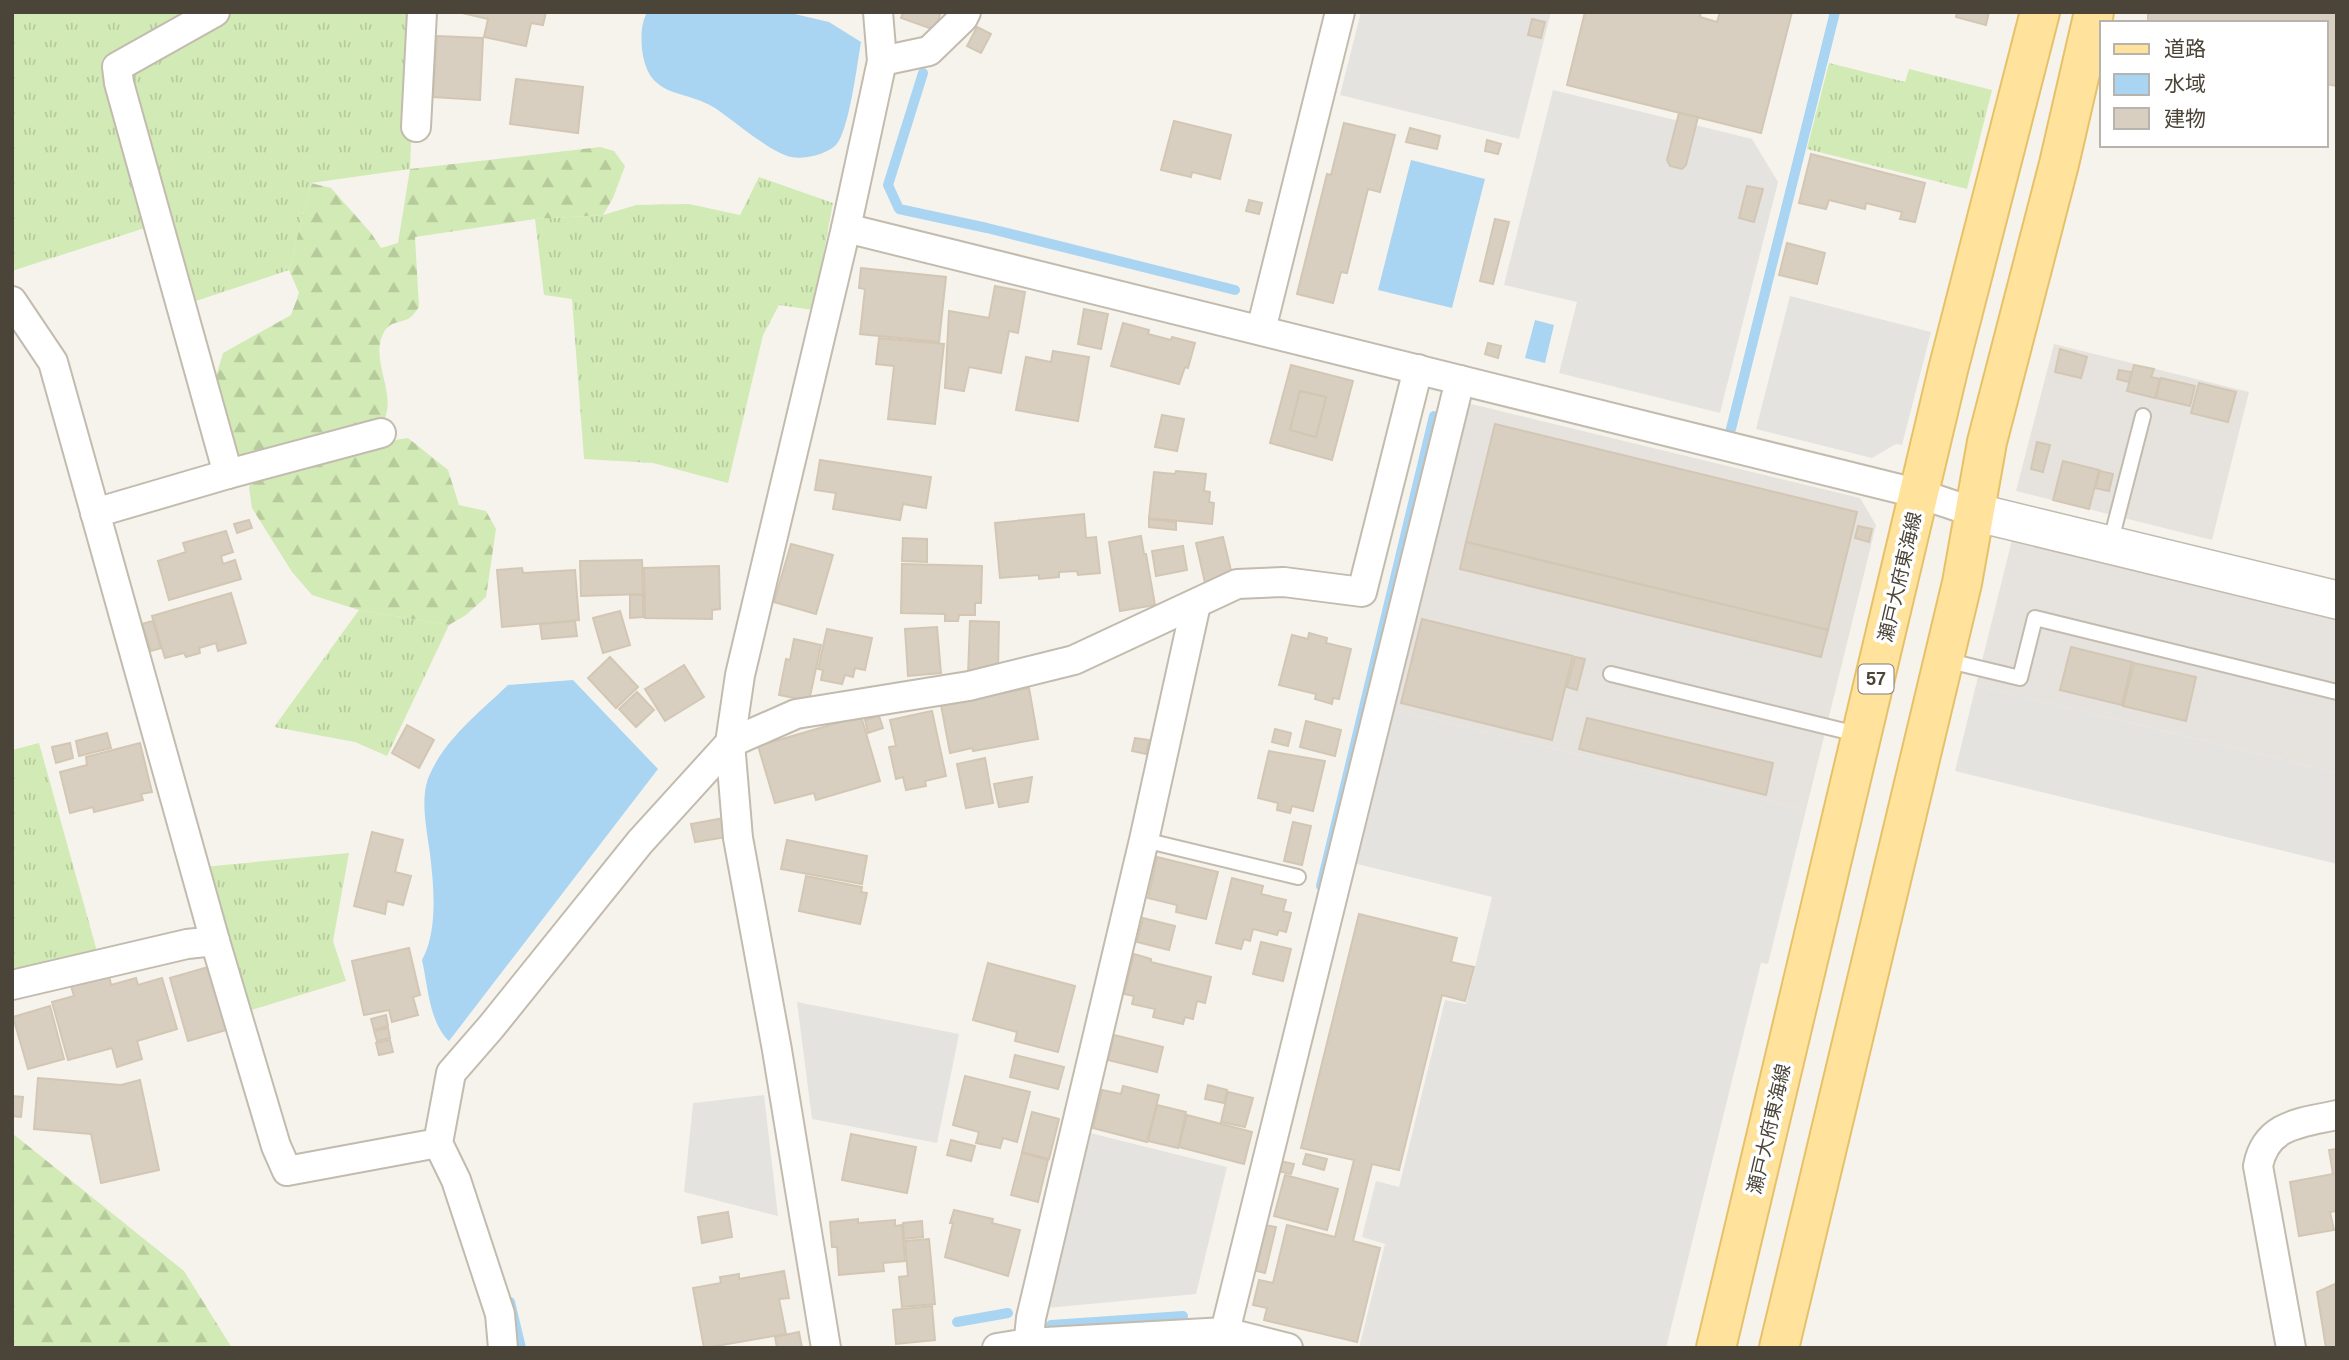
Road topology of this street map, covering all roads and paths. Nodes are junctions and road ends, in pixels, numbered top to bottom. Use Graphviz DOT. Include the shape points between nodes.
graph roads {
  1 [pos="215,12"];
  2 [pos="422,12"];
  3 [pos="877,12"];
  4 [pos="967,12"];
  5 [pos="1340,12"];
  6 [pos="2040,12"];
  7 [pos="2094,12"];
  8 [pos="882,61"];
  9 [pos="416,127"];
  10 [pos="846,228"];
  11 [pos="12,301"];
  12 [pos="1261,330"];
  13 [pos="1418,369"];
  14 [pos="1460,380"];
  15 [pos="2143,416"];
  16 [pos="380,433"];
  17 [pos="228,474"];
  18 [pos="1920,494"];
  19 [pos="1974,512"];
  20 [pos="95,513"];
  21 [pos="2110,546"];
  22 [pos="2337,600"];
  23 [pos="1196,604"];
  24 [pos="1944,659"];
  25 [pos="1611,674"];
  26 [pos="2337,692"];
  27 [pos="1862,735"];
  28 [pos="730,743"];
  29 [pos="1144,840"];
  30 [pos="1298,877"];
  31 [pos="215,941"];
  32 [pos="12,985"];
  33 [pos="2337,1115"];
  34 [pos="438,1143"];
  35 [pos="1223,1340"];
  36 [pos="1028,1345"];
  37 [pos="503,1348"];
  38 [pos="826,1348"];
  39 [pos="997,1348"];
  40 [pos="1289,1348"];
  41 [pos="1716,1348"];
  42 [pos="1779,1348"];
  43 [pos="2291,1348"];
  1 -- 17 [label="street" via="117,67"];
  2 -- 9 [label="street"];
  3 -- 8 [label="street"];
  4 -- 8 [label="street" via="929,51"];
  5 -- 12 [label="street"];
  6 -- 18 [label="main road, 瀬戸大府東海線 / 57"];
  7 -- 19 [label="main road" via="1987,442"];
  8 -- 10 [label="street"];
  10 -- 12 [label="street"];
  10 -- 28 [label="street" via="740,675"];
  11 -- 20 [label="street" via="53,362"];
  12 -- 13 [label="street"];
  13 -- 14 [label="street"];
  13 -- 23 [label="street" via="1362,592 1284,582 1237,584"];
  14 -- 18 [label="street"];
  14 -- 35 [label="street"];
  15 -- 21 [label="lane"];
  16 -- 17 [label="street"];
  17 -- 20 [label="street"];
  18 -- 19 [label="street"];
  18 -- 27 [label="main road, 瀬戸大府東海線 / 57"];
  19 -- 21 [label="street"];
  19 -- 24 [label="main road"];
  20 -- 31 [label="street"];
  21 -- 22 [label="street"];
  23 -- 28 [label="street" via="1074,660 969,686 796,714"];
  23 -- 29 [label="street"];
  24 -- 26 [label="lane" via="2020,678 2035,618"];
  24 -- 42 [label="main road"];
  25 -- 27 [label="lane"];
  27 -- 41 [label="main road, 瀬戸大府東海線 / 57"];
  28 -- 34 [label="street" via="631,852 451,1073"];
  28 -- 38 [label="street" via="738,838"];
  29 -- 30 [label="lane"];
  29 -- 36 [label="street"];
  31 -- 32 [label="street"];
  31 -- 34 [label="street" via="287,1171"];
  33 -- 43 [label="street" via="2278,1131 2260,1153 2258,1166"];
  34 -- 37 [label="street" via="456,1180 500,1314"];
  35 -- 36 [label="street"];
  35 -- 40 [label="street"];
  36 -- 39 [label="street"];
}
